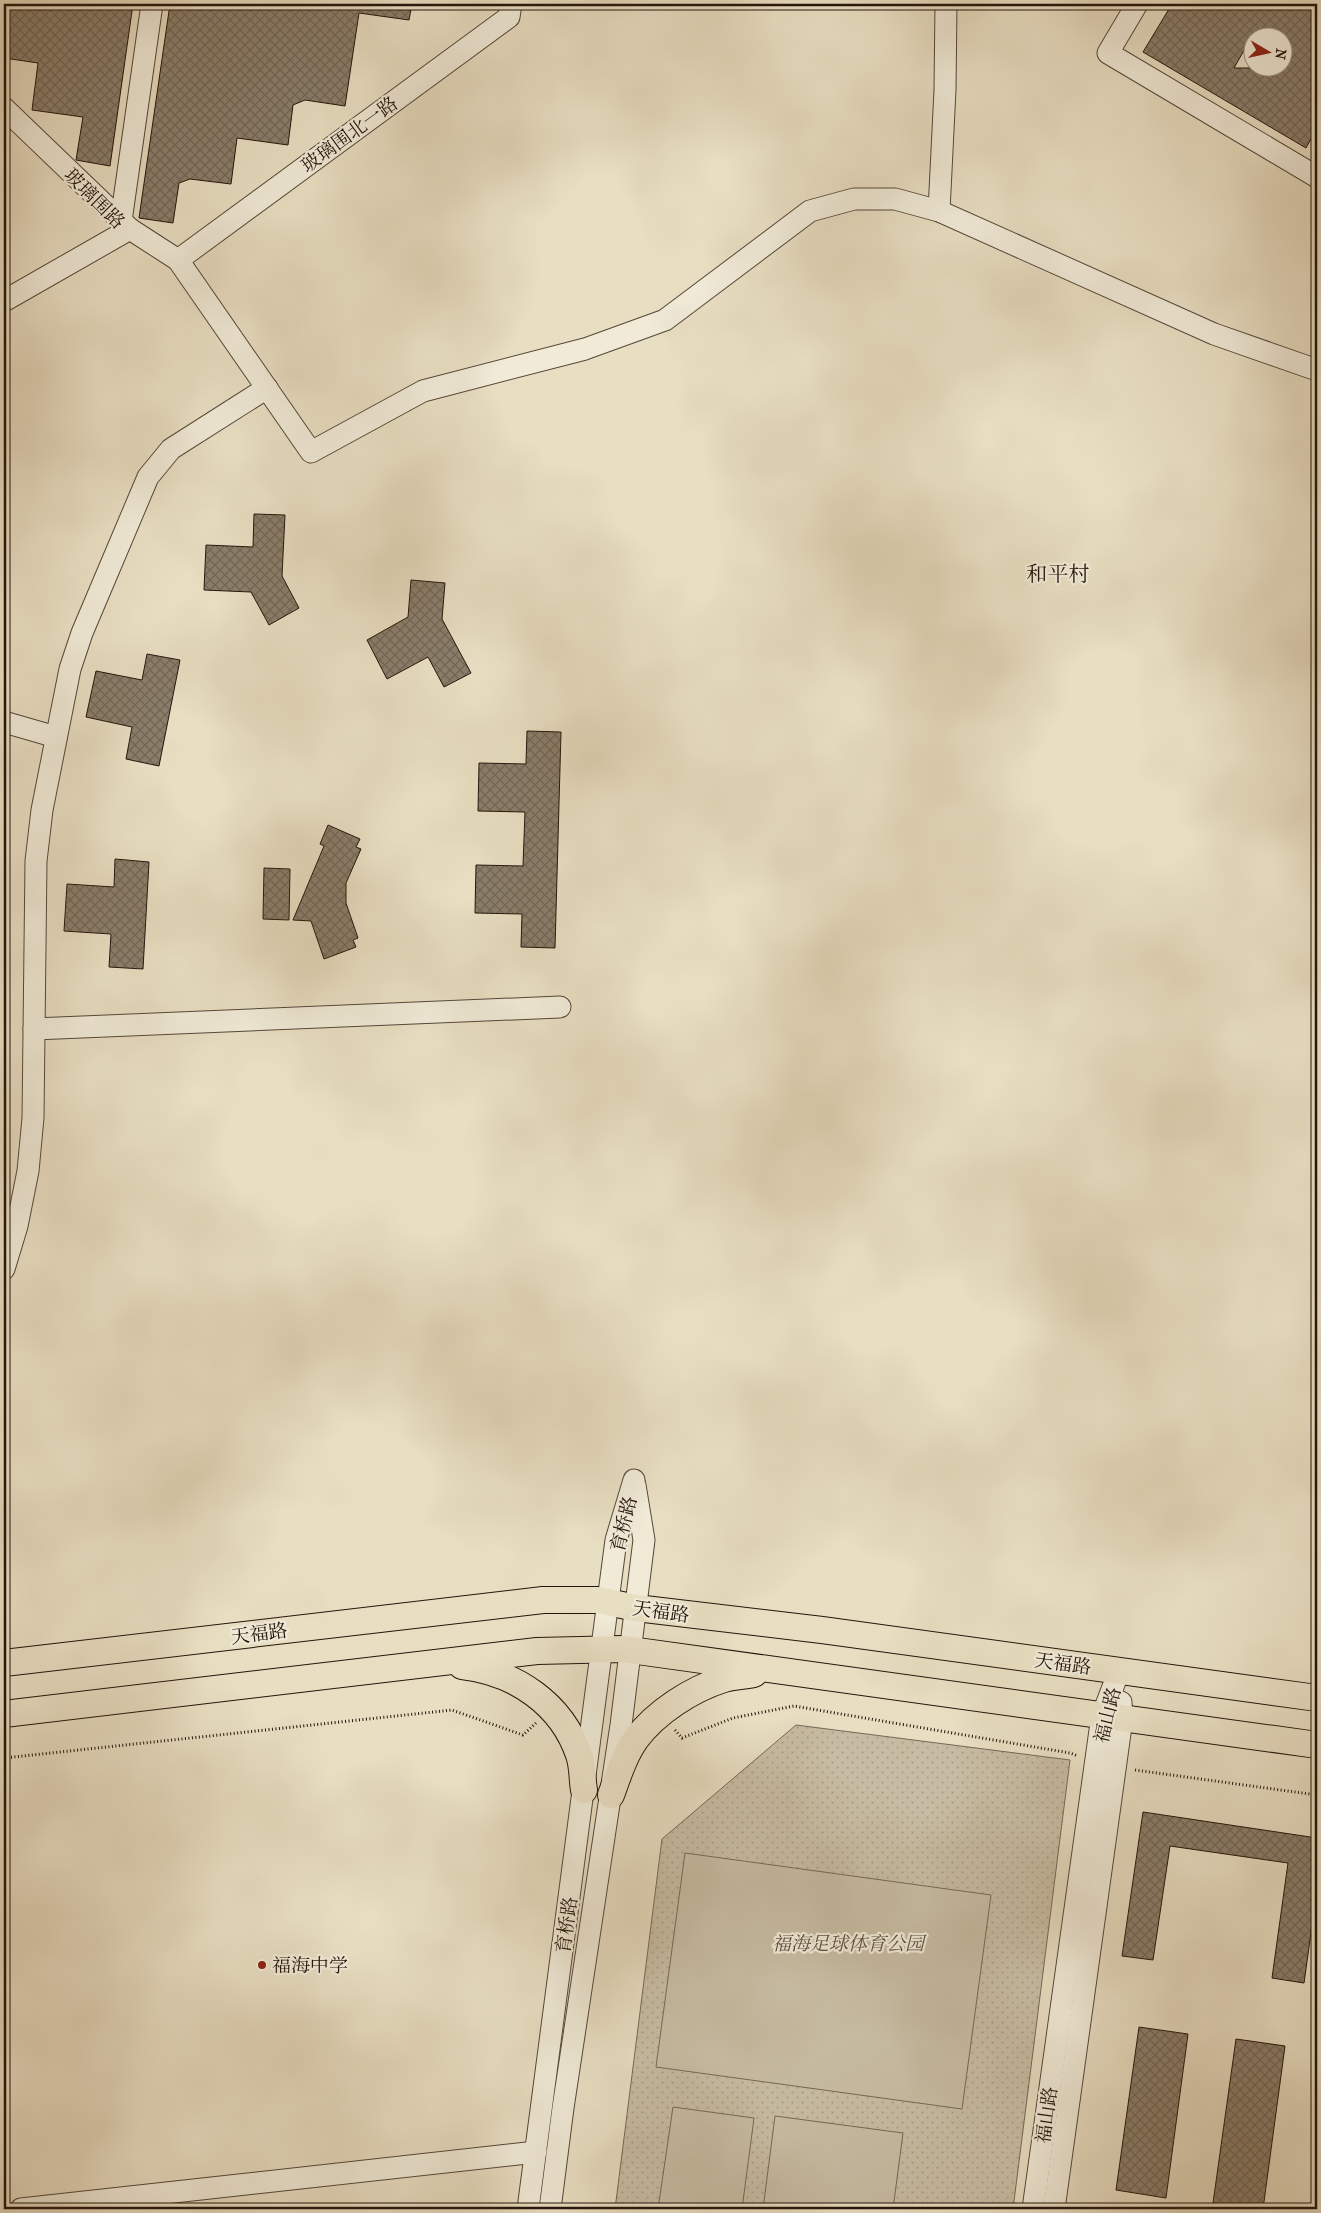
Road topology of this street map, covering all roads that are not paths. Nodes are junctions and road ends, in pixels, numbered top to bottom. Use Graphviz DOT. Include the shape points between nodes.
graph roads {
  1 [pos="152,4"];
  2 [pos="511,4"];
  3 [pos="946,4"];
  4 [pos="1137,4"];
  5 [pos="8,117"];
  6 [pos="1317,177"];
  7 [pos="939,210"];
  8 [pos="125,225"];
  9 [pos="178,260"];
  10 [pos="4,301"];
  11 [pos="1317,370"];
  12 [pos="267,388"];
  13 [pos="4,722"];
  14 [pos="56,737"];
  15 [pos="560,1007"];
  16 [pos="34,1028"];
  17 [pos="4,1269"];
  18 [pos="608,1603"];
  19 [pos="636,1608"];
  20 [pos="602,1650"];
  21 [pos="630,1650"];
  22 [pos="4,1663"];
  23 [pos="436,1663"];
  24 [pos="1119,1671"];
  25 [pos="792,1672"];
  26 [pos="1317,1698"];
  27 [pos="4,1714"];
  28 [pos="1112,1717"];
  29 [pos="1317,1745"];
  30 [pos="1105,1765"];
  31 [pos="584,1790"];
  32 [pos="611,1795"];
  33 [pos="536,2152"];
  34 [pos="21,2209"];
  35 [pos="528,2209"];
  36 [pos="550,2209"];
  37 [pos="1033,2209"];
  38 [pos="1054,2209"];
  1 -- 8 [label="street"];
  2 -- 9 [label="street, 玻璃围北一路" via="509,17"];
  3 -- 7 [label="street"];
  4 -- 6 [label="street" via="1108,53"];
  5 -- 8 [label="street, 玻璃围路"];
  7 -- 11 [label="street" via="1214,334"];
  7 -- 12 [label="street" via="895,199 854,199 810,210 665,320 586,349 423,391 311,452"];
  8 -- 9 [label="street"];
  8 -- 10 [label="street, 玻璃围路"];
  9 -- 12 [label="street"];
  12 -- 14 [label="street" via="171,449 148,477 82,633 70,669"];
  13 -- 14 [label="street"];
  14 -- 16 [label="street" via="36,861"];
  15 -- 16 [label="street"];
  16 -- 17 [label="street" via="34,1118 28,1171"];
  18 -- 19 [label="main road, 天福路"];
  18 -- 19 [label="street, 育桥路" via="616,1540 634,1480 644,1540"];
  18 -- 20 [label="street, 育桥路"];
  18 -- 22 [label="main road, 天福路" via="598,1600 543,1600"];
  19 -- 21 [label="street, 育桥路"];
  19 -- 24 [label="main road, 天福路"];
  20 -- 21 [label="main road"];
  20 -- 23 [label="main road" via="537,1651"];
  20 -- 31 [label="street, 育桥路"];
  21 -- 25 [label="main road"];
  21 -- 32 [label="street, 育桥路"];
  23 -- 27 [label="main road"];
  23 -- 31 [label="main road" via="475,1668 503,1677 531,1691 552,1708 580,1756"];
  24 -- 26 [label="main road, 天福路"];
  24 -- 28 [label="street, 福山路"];
  25 -- 28 [label="main road"];
  25 -- 32 [label="main road" via="724,1679 690,1694 660,1715 637,1738 622,1763"];
  28 -- 29 [label="main road"];
  28 -- 30 [label="street, 福山路"];
  30 -- 37 [label="street, 福山路"];
  30 -- 38 [label="street, 福山路"];
  31 -- 33 [label="street, 育桥路"];
  32 -- 36 [label="street, 育桥路"];
  33 -- 34 [label="street"];
  33 -- 35 [label="street, 育桥路"];
}
